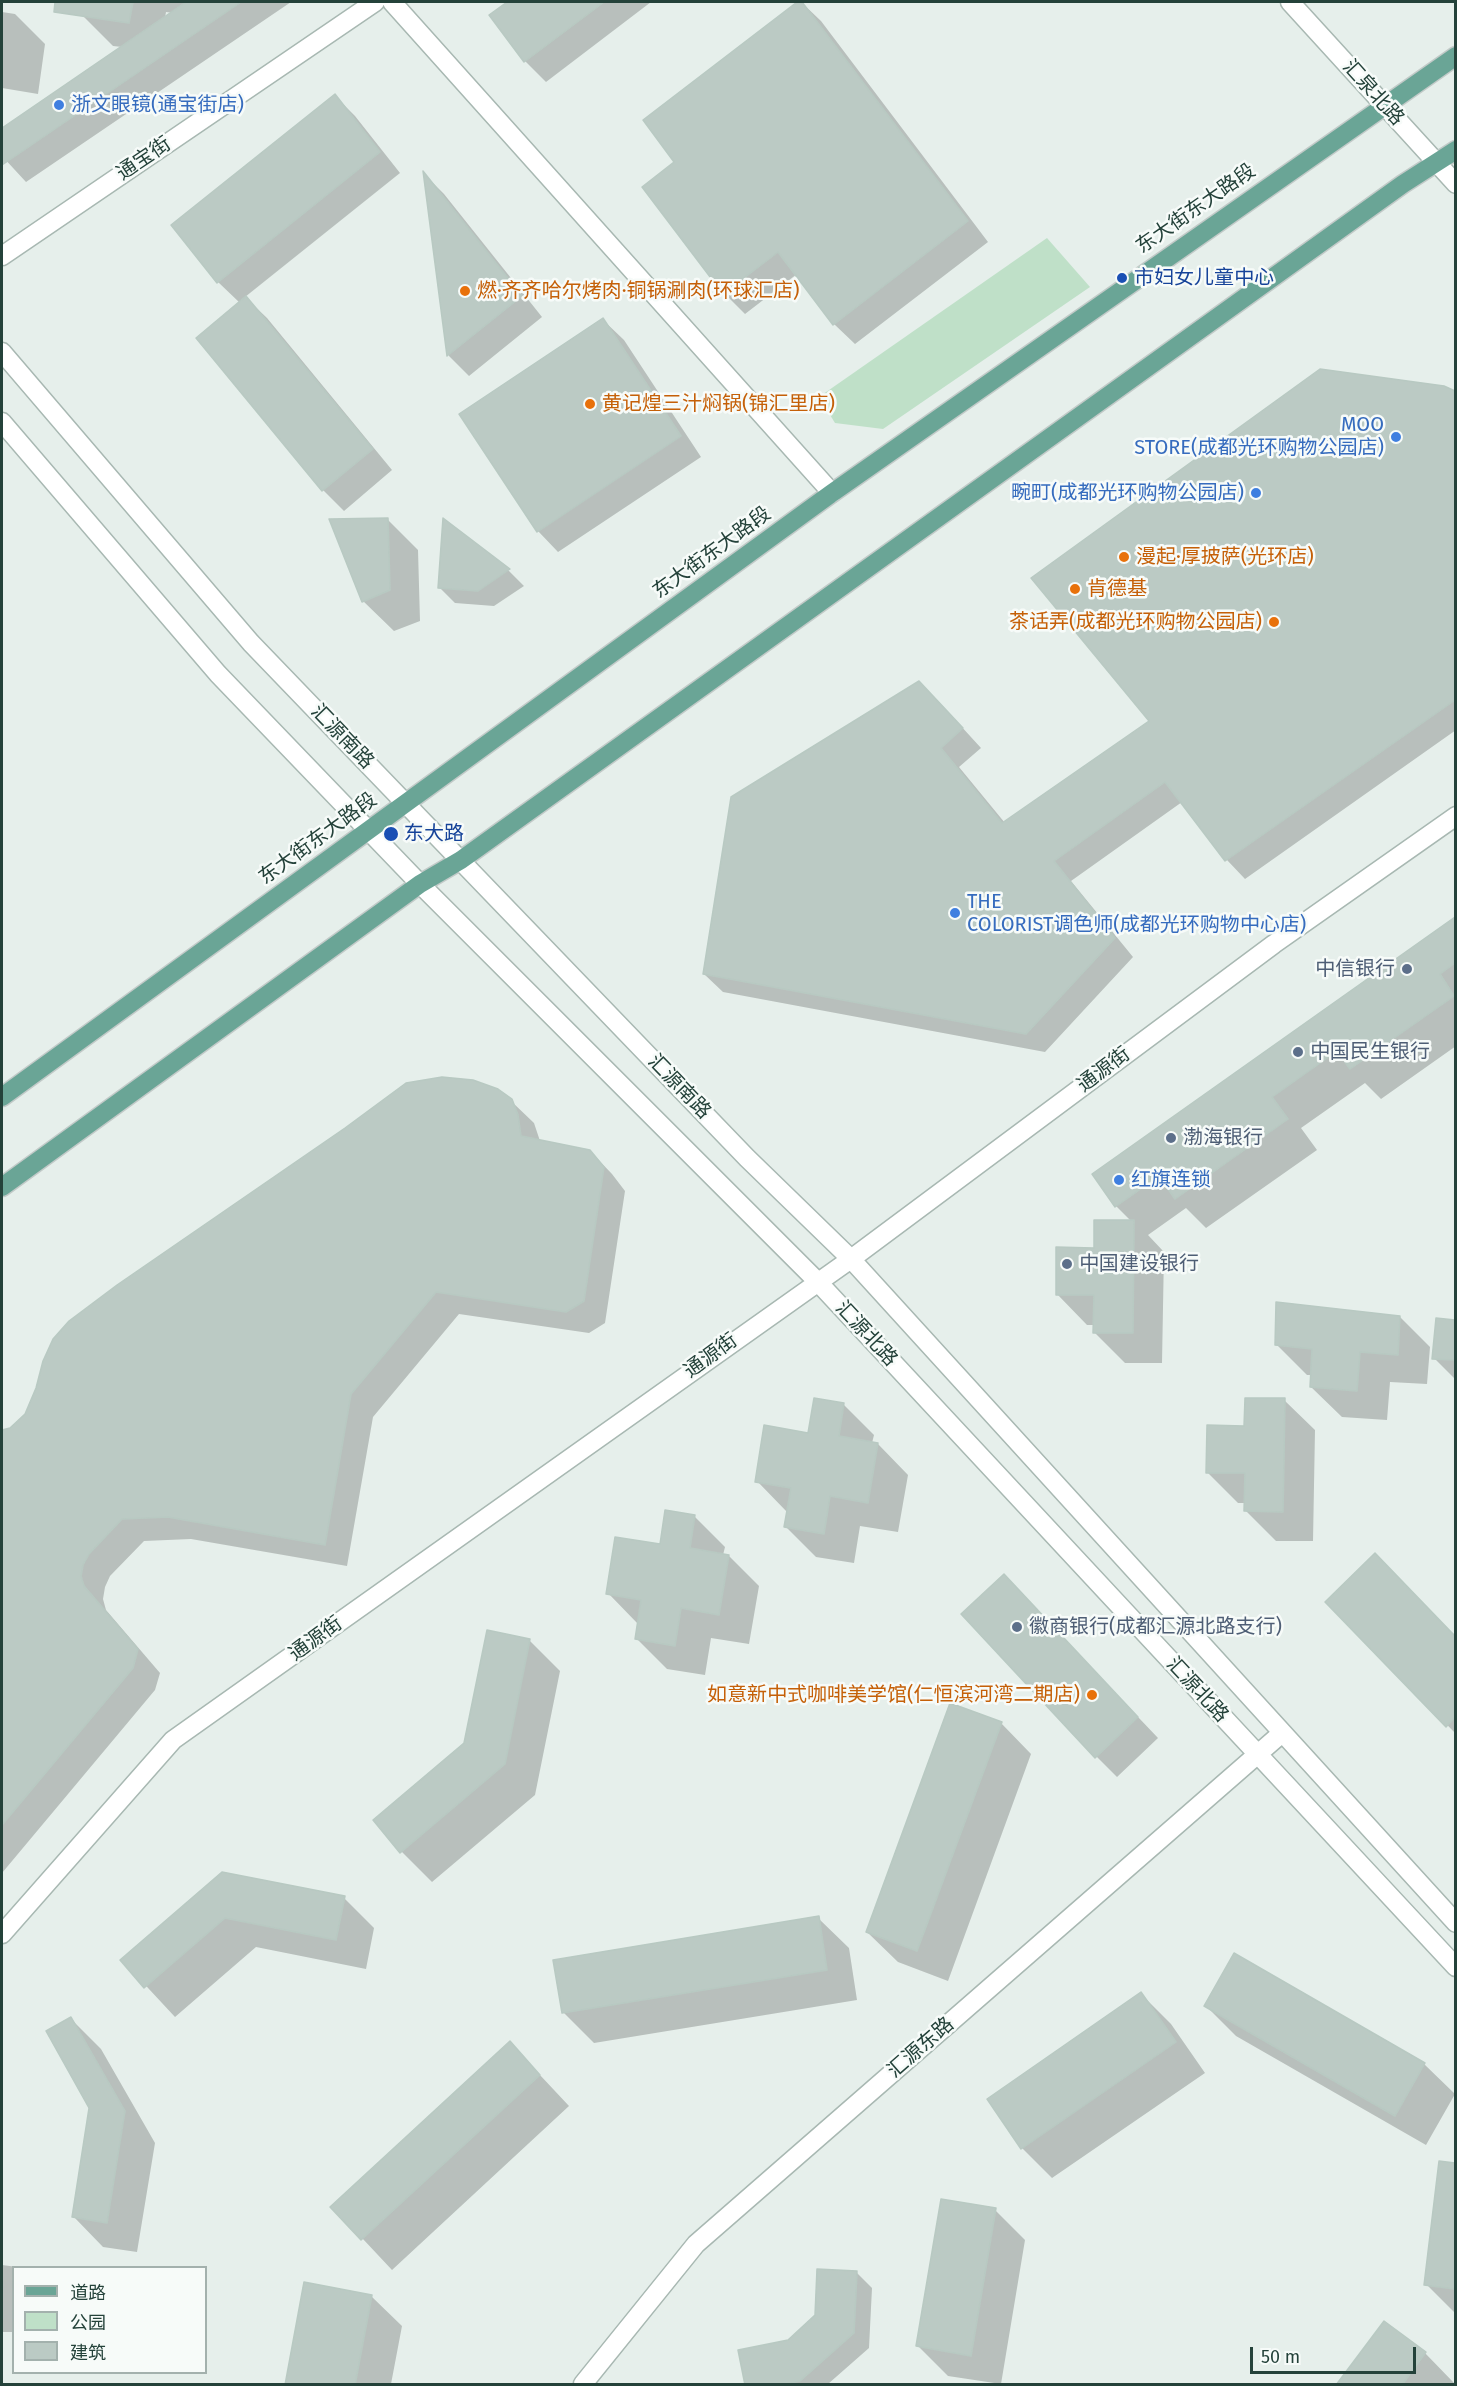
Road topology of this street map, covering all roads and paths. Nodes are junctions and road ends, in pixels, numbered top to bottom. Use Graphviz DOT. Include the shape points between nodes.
graph roads {
  1 [pos="375,2"];
  2 [pos="392,2"];
  3 [pos="1290,2"];
  4 [pos="1455,56"];
  5 [pos="1385,106"];
  6 [pos="1455,150"];
  7 [pos="1436,164"];
  8 [pos="1455,184"];
  9 [pos="2,256"];
  10 [pos="2,352"];
  11 [pos="2,422"];
  12 [pos="832,493"];
  13 [pos="406,803"];
  14 [pos="1455,816"];
  15 [pos="369,830"];
  16 [pos="461,860"];
  17 [pos="420,884"];
  18 [pos="2,1097"];
  19 [pos="2,1187"];
  20 [pos="851,1259"];
  21 [pos="817,1281"];
  22 [pos="1282,1733"];
  23 [pos="1257,1756"];
  24 [pos="1455,1923"];
  25 [pos="2,1934"];
  26 [pos="1455,1967"];
  27 [pos="584,2385"];
  1 -- 9 [label="street, 通宝街"];
  2 -- 12 [label="street"];
  3 -- 5 [label="street, 汇泉北路"];
  4 -- 5 [label="main road, 东大街东大路段"];
  5 -- 7 [label="street, 汇泉北路"];
  5 -- 12 [label="main road, 东大街东大路段"];
  6 -- 7 [label="main road"];
  7 -- 8 [label="street, 汇泉北路"];
  7 -- 16 [label="main road"];
  10 -- 13 [label="street, 汇源南路" via="251,643"];
  11 -- 15 [label="street, 汇源南路" via="218,674"];
  12 -- 13 [label="main road, 东大街东大路段"];
  13 -- 15 [label="main road, 东大街东大路段"];
  13 -- 16 [label="street, 汇源南路"];
  14 -- 20 [label="street, 通源街" via="1274,944"];
  15 -- 17 [label="street, 汇源南路"];
  15 -- 18 [label="main road, 东大街东大路段"];
  16 -- 17 [label="main road"];
  16 -- 20 [label="street, 汇源南路" via="747,1158"];
  17 -- 19 [label="main road"];
  17 -- 21 [label="street, 汇源南路"];
  20 -- 21 [label="street, 通源街"];
  20 -- 22 [label="street, 汇源北路"];
  21 -- 23 [label="street, 汇源北路"];
  21 -- 25 [label="street, 通源街" via="173,1740"];
  22 -- 23 [label="street, 汇源东路"];
  22 -- 24 [label="street, 汇源北路"];
  23 -- 26 [label="street, 汇源北路"];
  23 -- 27 [label="street, 汇源东路" via="696,2244"];
}
